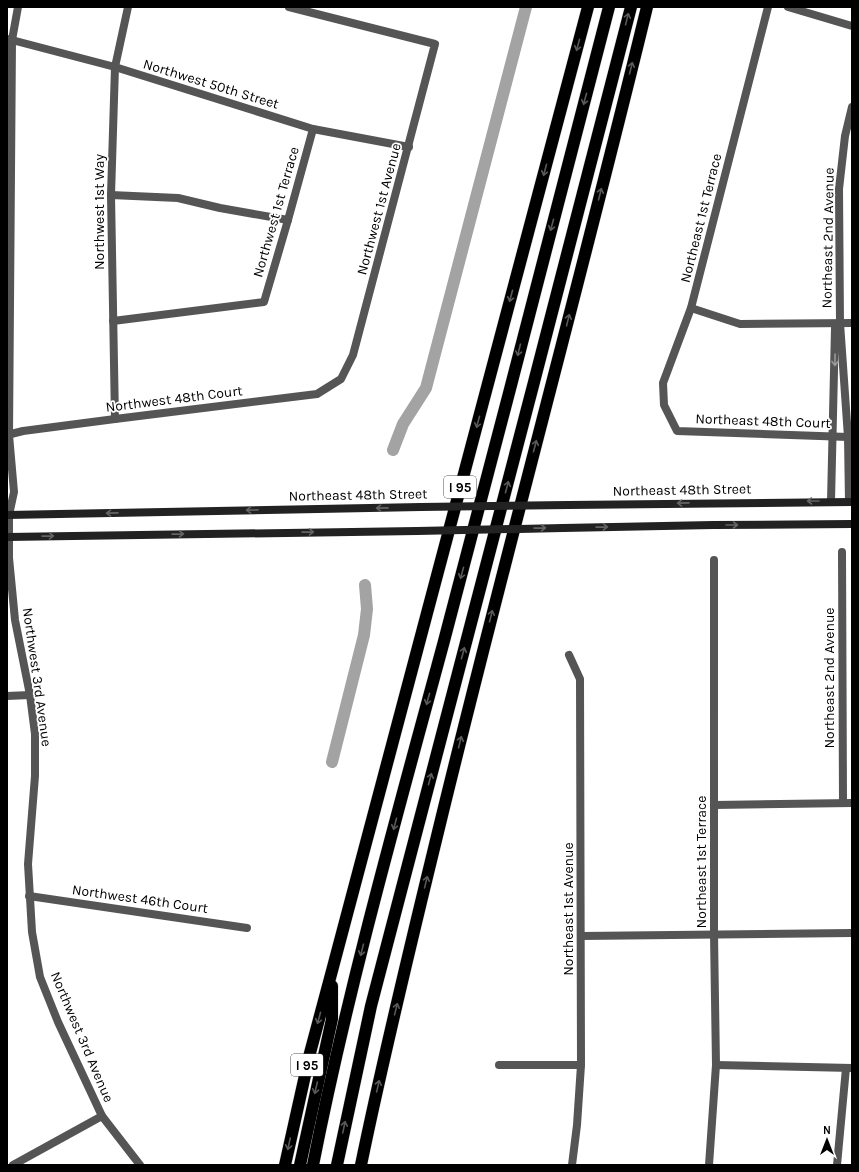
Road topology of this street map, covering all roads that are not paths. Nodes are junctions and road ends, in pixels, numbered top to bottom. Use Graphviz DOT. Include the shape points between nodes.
graph roads {
  1 [pos="18,7"];
  2 [pos="128,7"];
  3 [pos="289,7"];
  4 [pos="588,7"];
  5 [pos="609,7"];
  6 [pos="631,7"];
  7 [pos="646,7"];
  8 [pos="768,7"];
  9 [pos="788,7"];
  10 [pos="852,26"];
  11 [pos="9,40"];
  12 [pos="115,67"];
  13 [pos="852,107"];
  14 [pos="313,129"];
  15 [pos="848,137"];
  16 [pos="409,147"];
  17 [pos="111,195"];
  18 [pos="288,220"];
  19 [pos="691,308"];
  20 [pos="112,321"];
  21 [pos="840,323"];
  22 [pos="852,323"];
  23 [pos="341,379"];
  24 [pos="115,419"];
  25 [pos="678,431"];
  26 [pos="8,435"];
  27 [pos="833,436"];
  28 [pos="848,437"];
  29 [pos="831,501"];
  30 [pos="850,502"];
  31 [pos="8,514"];
  32 [pos="852,524"];
  33 [pos="8,537"];
  34 [pos="842,552"];
  35 [pos="714,560"];
  36 [pos="569,655"];
  37 [pos="30,695"];
  38 [pos="7,696"];
  39 [pos="843,803"];
  40 [pos="852,803"];
  41 [pos="714,805"];
  42 [pos="29,896"];
  43 [pos="246,928"];
  44 [pos="852,933"];
  45 [pos="714,934"];
  46 [pos="581,936"];
  47 [pos="332,967"];
  48 [pos="499,1065"];
  49 [pos="581,1065"];
  50 [pos="716,1065"];
  51 [pos="849,1068"];
  52 [pos="102,1116"];
  53 [pos="13,1165"];
  54 [pos="140,1165"];
  55 [pos="285,1165"];
  56 [pos="300,1165"];
  57 [pos="313,1165"];
  58 [pos="337,1165"];
  59 [pos="361,1165"];
  60 [pos="572,1165"];
  61 [pos="709,1165"];
  62 [pos="837,1165"];
  1 -- 11 [label="street, Northwest 3rd Avenue"];
  2 -- 12 [label="street, Northwest 1st Way"];
  3 -- 16 [label="street, Northwest 1st Avenue" via="435,44"];
  4 -- 47 [label="highway, I 95, one-way"];
  5 -- 57 [label="highway, one-way" via="362,947 336,1053"];
  58 -- 6 [label="highway, one-way" via="375,992"];
  59 -- 7 [label="highway, one-way" via="462,730"];
  8 -- 19 [label="street, Northeast 1st Terrace"];
  9 -- 10 [label="street"];
  11 -- 12 [label="street, Northwest 50th Street"];
  11 -- 26 [label="street, Northwest 3rd Avenue"];
  12 -- 14 [label="street, Northwest 50th Street"];
  12 -- 17 [label="street, Northwest 1st Way"];
  13 -- 15 [label="street, Northeast 2nd Avenue"];
  14 -- 16 [label="street, Northwest 50th Street"];
  14 -- 18 [label="street, Northwest 1st Terrace"];
  15 -- 21 [label="street, Northeast 2nd Avenue" via="840,189"];
  16 -- 23 [label="street, Northwest 1st Avenue" via="353,355"];
  17 -- 18 [label="street" via="178,198"];
  17 -- 20 [label="street, Northwest 1st Way"];
  18 -- 20 [label="street, Northwest 1st Terrace" via="264,302"];
  19 -- 21 [label="street" via="740,324"];
  19 -- 25 [label="street, Northeast 1st Terrace" via="663,383 664,405"];
  20 -- 24 [label="street, Northwest 1st Way"];
  21 -- 22 [label="street"];
  21 -- 27 [label="street, Northeast 2nd Avenue, one-way" via="835,328"];
  21 -- 28 [label="street, Northeast 2nd Avenue"];
  23 -- 24 [label="street, Northwest 48th Court" via="317,394"];
  24 -- 26 [label="street, Northwest 48th Court"];
  25 -- 27 [label="street, Northeast 48th Court"];
  26 -- 31 [label="street, Northwest 3rd Avenue" via="14,492"];
  27 -- 28 [label="street, Northeast 48th Court"];
  27 -- 29 [label="street, Northeast 2nd Avenue"];
  28 -- 30 [label="street, Northeast 2nd Avenue"];
  29 -- 30 [label="main road, Northeast 48th Street"];
  29 -- 31 [label="main road, Northeast 48th Street, one-way, bridge"];
  31 -- 33 [label="street, Northwest 3rd Avenue"];
  33 -- 32 [label="main road, one-way, bridge"];
  33 -- 37 [label="street, Northwest 3rd Avenue" via="15,620"];
  34 -- 39 [label="street, Northeast 2nd Avenue"];
  35 -- 41 [label="street, Northeast 1st Terrace"];
  36 -- 46 [label="street, Northeast 1st Avenue" via="580,679"];
  37 -- 38 [label="street"];
  37 -- 42 [label="street, Northwest 3rd Avenue" via="35,776 28,864"];
  39 -- 40 [label="street"];
  39 -- 41 [label="street"];
  41 -- 45 [label="street, Northeast 1st Terrace"];
  42 -- 43 [label="street, Northwest 46th Court"];
  42 -- 52 [label="street, Northwest 3rd Avenue" via="40,977"];
  44 -- 45 [label="street"];
  45 -- 46 [label="street"];
  45 -- 50 [label="street, Northeast 1st Terrace"];
  46 -- 49 [label="street, Northeast 1st Avenue"];
  47 -- 55 [label="highway, I 95, one-way"];
  47 -- 56 [label="highway, one-way" via="332,1019"];
  48 -- 49 [label="street"];
  49 -- 60 [label="street, Northeast 1st Avenue"];
  50 -- 51 [label="street"];
  50 -- 61 [label="street, Northeast 1st Terrace"];
  51 -- 62 [label="street"];
  52 -- 53 [label="street"];
  52 -- 54 [label="street, Northwest 3rd Avenue"];
}
